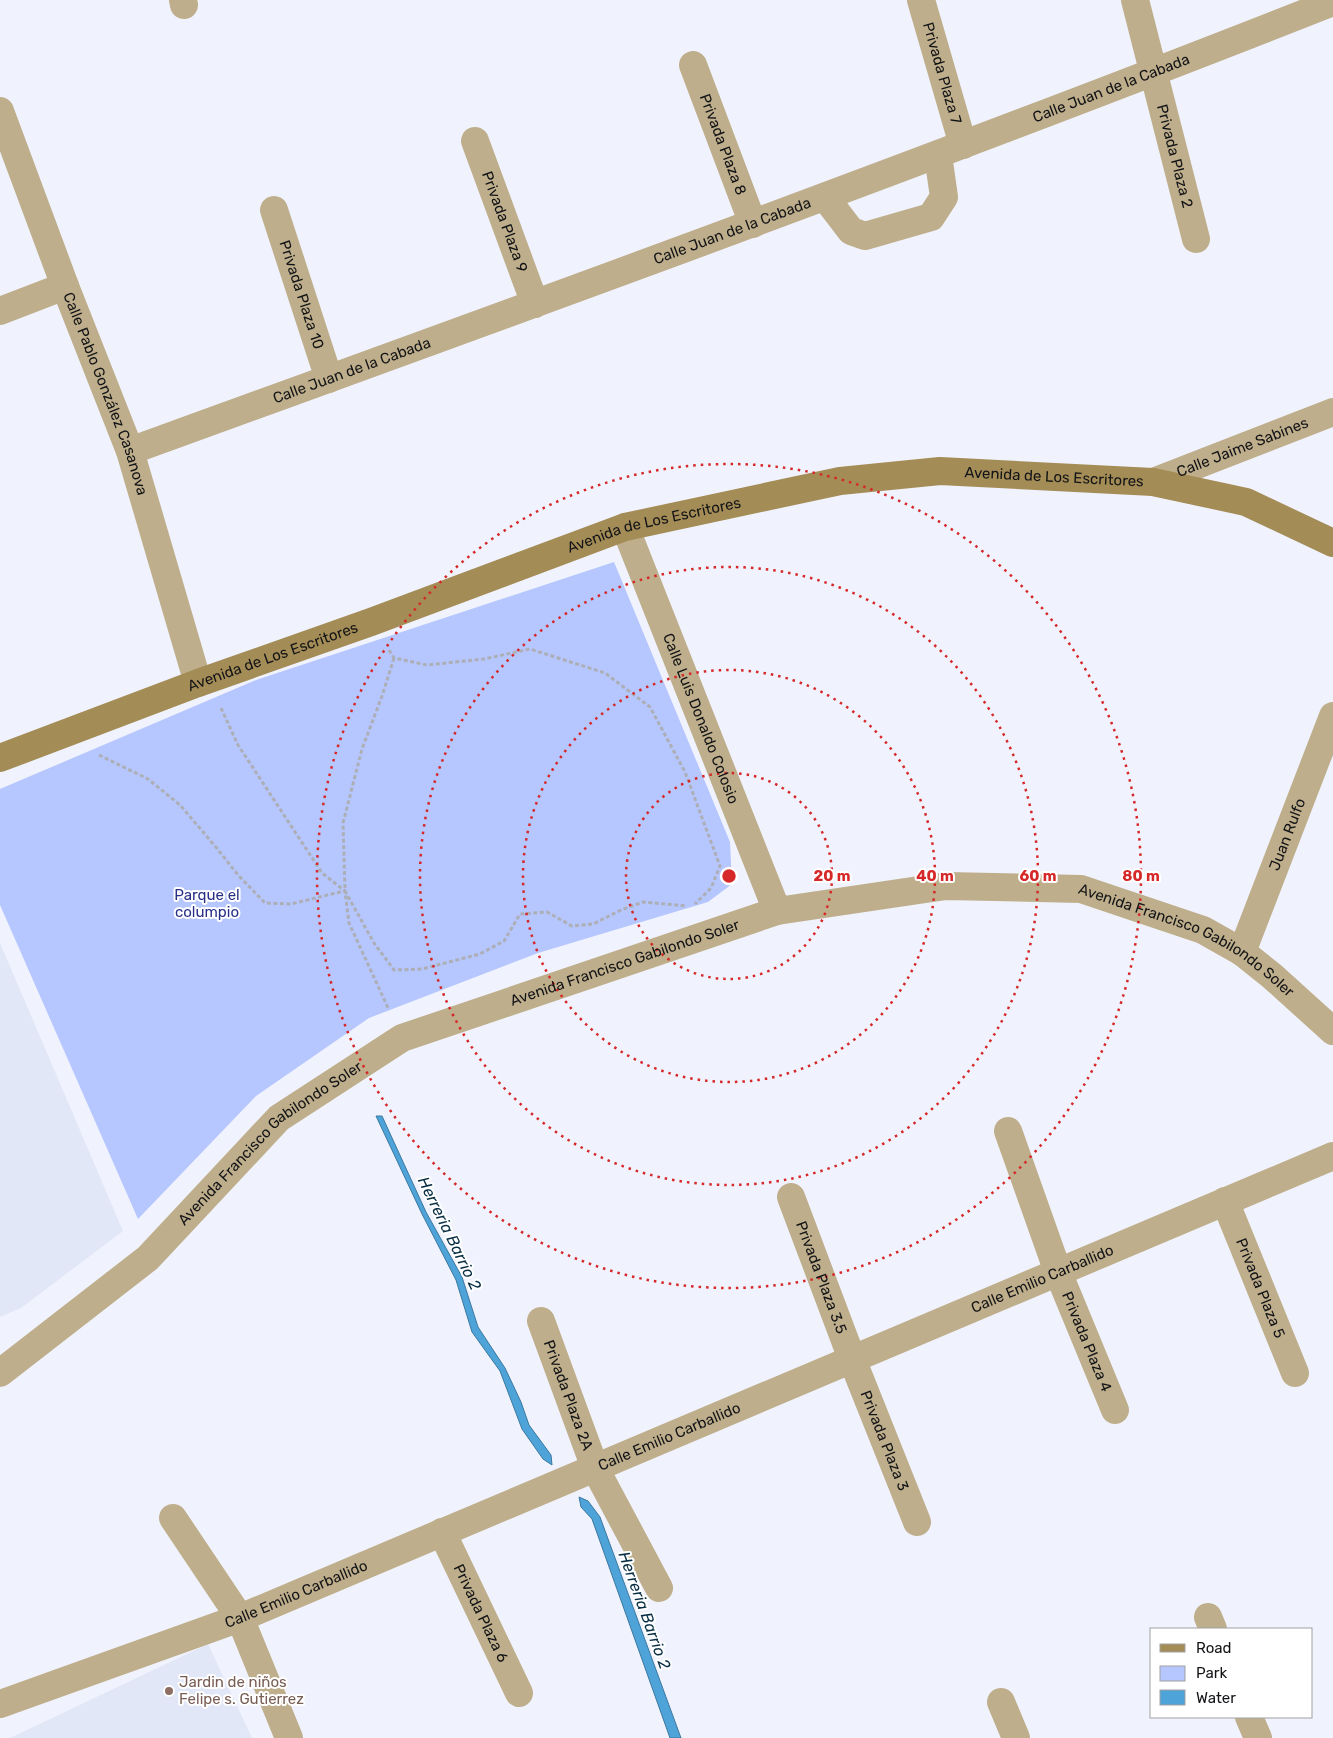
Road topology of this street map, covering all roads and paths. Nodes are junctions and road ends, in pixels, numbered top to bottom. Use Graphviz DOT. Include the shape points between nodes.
graph roads {
  1 [pos="921,0"];
  2 [pos="1135,0"];
  3 [pos="1333,2"];
  4 [pos="693,64"];
  5 [pos="1153,73"];
  6 [pos="0,111"];
  7 [pos="475,141"];
  8 [pos="963,145"];
  9 [pos="938,155"];
  10 [pos="825,197"];
  11 [pos="274,210"];
  12 [pos="753,224"];
  13 [pos="1196,239"];
  14 [pos="65,286"];
  15 [pos="536,304"];
  16 [pos="0,312"];
  17 [pos="329,379"];
  18 [pos="1333,412"];
  19 [pos="130,451"];
  20 [pos="1153,482"];
  21 [pos="625,527"];
  22 [pos="1333,543"];
  23 [pos="371,622"];
  24 [pos="394,658"];
  25 [pos="203,682"];
  26 [pos="1333,716"];
  27 [pos="61,736"];
  28 [pos="0,758"];
  29 [pos="345,891"];
  30 [pos="777,911"];
  31 [pos="1242,952"];
  32 [pos="1333,1031"];
  33 [pos="402,1038"];
  34 [pos="1008,1131"];
  35 [pos="1333,1156"];
  36 [pos="791,1197"];
  37 [pos="1225,1201"];
  38 [pos="1058,1272"];
  39 [pos="541,1321"];
  40 [pos="852,1359"];
  41 [pos="0,1373"];
  42 [pos="1295,1374"];
  43 [pos="1115,1410"];
  44 [pos="595,1468"];
  45 [pos="173,1518"];
  46 [pos="917,1522"];
  47 [pos="442,1532"];
  48 [pos="659,1588"];
  49 [pos="240,1618"];
  50 [pos="519,1693"];
  51 [pos="2,1698"];
  52 [pos="1001,1702"];
  53 [pos="1249,1718"];
  54 [pos="289,1738"];
  55 [pos="1016,1738"];
  56 [pos="1258,1738"];
  1 -- 8 [label="street, Privada Plaza 7"];
  2 -- 5 [label="street"];
  3 -- 5 [label="street, Calle Juan de la Cabada"];
  4 -- 12 [label="street, Privada Plaza 8"];
  5 -- 8 [label="street, Calle Juan de la Cabada"];
  5 -- 13 [label="street, Privada Plaza 2"];
  6 -- 14 [label="street, Calle Pablo González Casanova"];
  7 -- 15 [label="street, Privada Plaza 9"];
  8 -- 9 [label="street, Calle Juan de la Cabada"];
  9 -- 10 [label="street, Calle Juan de la Cabada"];
  9 -- 10 [label="street" via="944,197 931,217 865,236 851,231"];
  10 -- 12 [label="street, Calle Juan de la Cabada"];
  11 -- 17 [label="street, Privada Plaza 10"];
  12 -- 15 [label="street, Calle Juan de la Cabada"];
  14 -- 16 [label="street"];
  14 -- 19 [label="street, Calle Pablo González Casanova"];
  15 -- 17 [label="street, Calle Juan de la Cabada"];
  17 -- 19 [label="street, Calle Juan de la Cabada"];
  18 -- 20 [label="street, Calle Jaime Sabines"];
  19 -- 25 [label="street, Calle Pablo González Casanova"];
  20 -- 21 [label="main road, Avenida de Los Escritores" via="940,471 840,481"];
  20 -- 22 [label="main road, Avenida de Los Escritores" via="1246,502"];
  21 -- 23 [label="main road, Avenida de Los Escritores"];
  21 -- 30 [label="street, Calle Luis Donaldo Colosio"];
  23 -- 24 [label="path"];
  23 -- 25 [label="main road, Avenida de Los Escritores"];
  24 -- 29 [label="path" via="362,749 343,823"];
  24 -- 29 [label="path" via="427,665 484,659 530,649 605,673 650,707 685,772 720,866 711,888 692,907 642,902 593,924 572,926 547,912 520,914 504,941 480,954 422,969 394,970 374,943"];
  25 -- 27 [label="main road, Avenida de Los Escritores"];
  25 -- 29 [label="path" via="238,745 322,873"];
  26 -- 31 [label="street, Juan Rulfo"];
  27 -- 28 [label="main road, Avenida de Los Escritores"];
  27 -- 29 [label="path" via="148,779 180,805 265,903 291,904"];
  29 -- 33 [label="path" via="349,923"];
  30 -- 31 [label="street, Avenida Francisco Gabilondo Soler" via="946,886 1080,889 1203,930"];
  30 -- 33 [label="street, Avenida Francisco Gabilondo Soler"];
  31 -- 32 [label="street, Avenida Francisco Gabilondo Soler"];
  33 -- 41 [label="street, Avenida Francisco Gabilondo Soler" via="279,1118 148,1258"];
  34 -- 38 [label="street, Privada Plaza 4"];
  35 -- 37 [label="street, Calle Emilio Carballido"];
  36 -- 40 [label="street, Privada Plaza 3.5"];
  37 -- 38 [label="street, Calle Emilio Carballido"];
  37 -- 42 [label="street, Privada Plaza 5"];
  38 -- 40 [label="street, Calle Emilio Carballido"];
  38 -- 43 [label="street, Privada Plaza 4"];
  39 -- 44 [label="street, Privada Plaza 2A"];
  40 -- 44 [label="street, Calle Emilio Carballido"];
  40 -- 46 [label="street, Privada Plaza 3"];
  44 -- 47 [label="street, Calle Emilio Carballido"];
  44 -- 48 [label="street"];
  45 -- 49 [label="street"];
  47 -- 49 [label="street, Calle Emilio Carballido"];
  47 -- 50 [label="street, Privada Plaza 6"];
  49 -- 51 [label="street, Calle Emilio Carballido"];
  49 -- 54 [label="street"];
  52 -- 55 [label="street"];
  53 -- 56 [label="street"];
}
